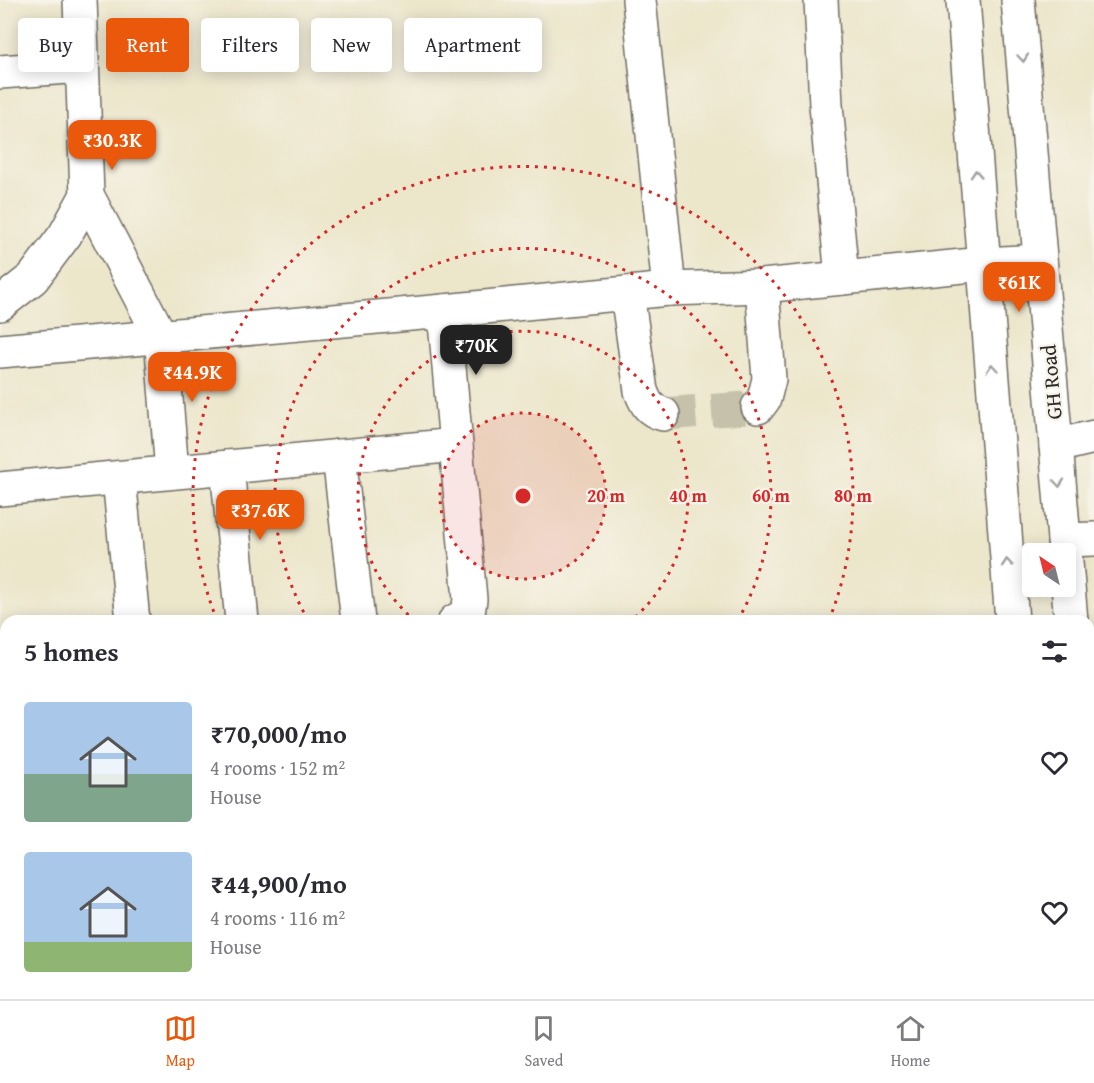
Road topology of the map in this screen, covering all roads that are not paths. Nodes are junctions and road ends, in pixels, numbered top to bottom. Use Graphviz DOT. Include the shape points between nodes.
graph roads {
  1 [pos="80,0"];
  2 [pos="639,0"];
  3 [pos="820,0"];
  4 [pos="963,0"];
  5 [pos="1018,0"];
  6 [pos="81,18"];
  7 [pos="18,71"];
  8 [pos="0,72"];
  9 [pos="82,72"];
  10 [pos="87,195"];
  11 [pos="1040,261"];
  12 [pos="983,264"];
  13 [pos="842,278"];
  14 [pos="762,286"];
  15 [pos="669,289"];
  16 [pos="627,293"];
  17 [pos="0,304"];
  18 [pos="444,311"];
  19 [pos="162,337"];
  20 [pos="0,351"];
  21 [pos="758,407"];
  22 [pos="663,414"];
  23 [pos="1094,437"];
  24 [pos="456,445"];
  25 [pos="1056,446"];
  26 [pos="339,456"];
  27 [pos="227,467"];
  28 [pos="172,472"];
  29 [pos="119,477"];
  30 [pos="0,489"];
  31 [pos="1079,540"];
  32 [pos="132,615"];
  33 [pos="241,615"];
  34 [pos="357,615"];
  35 [pos="466,615"];
  36 [pos="1012,615"];
  37 [pos="1072,615"];
  1 -- 6 [label="street"];
  2 -- 15 [label="street"];
  3 -- 13 [label="street"];
  12 -- 4 [label="street, one-way"];
  5 -- 11 [label="street, GH Road, one-way"];
  7 -- 8 [label="street"];
  9 -- 10 [label="street"];
  10 -- 17 [label="street" via="65,235 33,278"];
  10 -- 19 [label="street"];
  11 -- 12 [label="street"];
  11 -- 25 [label="street, GH Road"];
  12 -- 13 [label="street"];
  36 -- 12 [label="street, one-way"];
  13 -- 14 [label="street"];
  14 -- 15 [label="street"];
  14 -- 21 [label="street" via="769,379"];
  15 -- 16 [label="street"];
  16 -- 18 [label="street"];
  16 -- 22 [label="street" via="641,391 652,411"];
  18 -- 19 [label="street"];
  18 -- 24 [label="street"];
  19 -- 20 [label="street"];
  19 -- 28 [label="street"];
  23 -- 25 [label="street"];
  24 -- 26 [label="street"];
  24 -- 35 [label="street" via="470,598"];
  25 -- 31 [label="street, GH Road, one-way"];
  26 -- 27 [label="street"];
  26 -- 34 [label="street"];
  27 -- 28 [label="street"];
  27 -- 33 [label="street"];
  28 -- 29 [label="street"];
  29 -- 30 [label="street"];
  29 -- 32 [label="street"];
  31 -- 37 [label="street, GH Road"];
}
